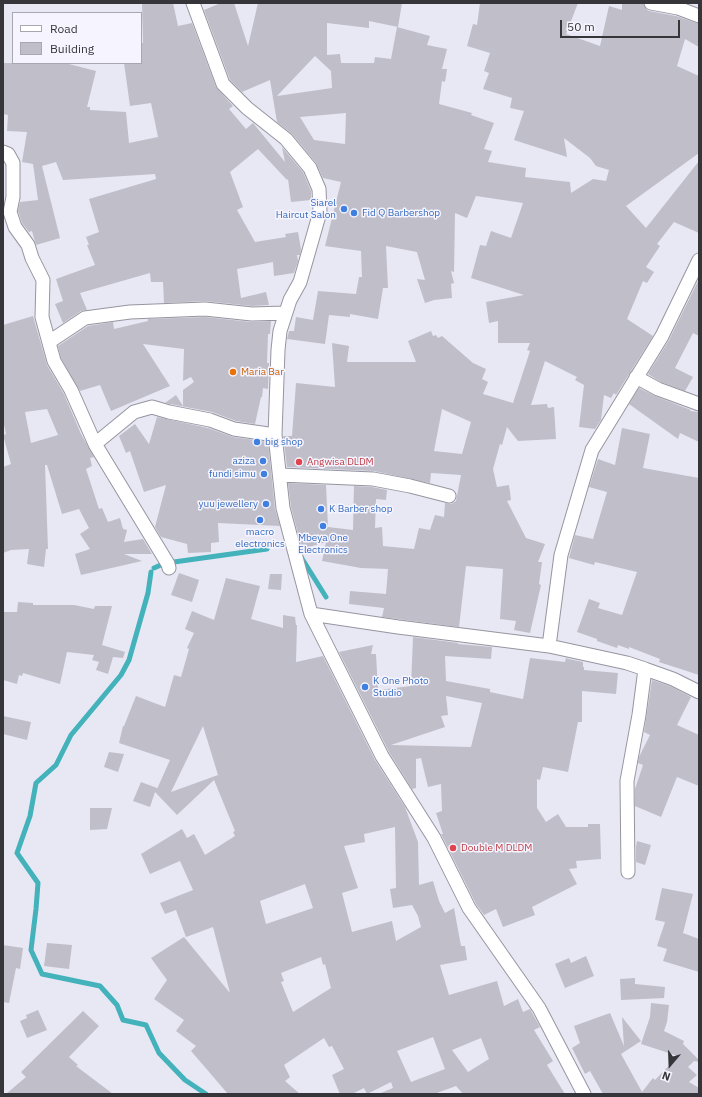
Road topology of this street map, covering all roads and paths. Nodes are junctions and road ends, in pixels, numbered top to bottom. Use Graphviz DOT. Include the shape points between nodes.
graph roads {
  1 [pos="193,3"];
  2 [pos="650,3"];
  3 [pos="699,16"];
  4 [pos="3,152"];
  5 [pos="699,260"];
  6 [pos="285,312"];
  7 [pos="49,342"];
  8 [pos="636,377"];
  9 [pos="699,404"];
  10 [pos="275,436"];
  11 [pos="95,444"];
  12 [pos="280,476"];
  13 [pos="449,496"];
  14 [pos="169,568"];
  15 [pos="311,614"];
  16 [pos="549,646"];
  17 [pos="645,669"];
  18 [pos="699,692"];
  19 [pos="628,872"];
  20 [pos="584,1094"];
  1 -- 6 [label="street" via="223,84 247,108 286,139 310,168 319,190 320,212 300,282"];
  2 -- 3 [label="street" via="678,8"];
  4 -- 7 [label="street" via="8,154 13,163 13,197 10,212 15,227 28,245 43,280 42,317"];
  5 -- 8 [label="street" via="662,336"];
  6 -- 7 [label="street" via="252,314 205,309 122,313 85,318"];
  6 -- 10 [label="street" via="278,350"];
  7 -- 11 [label="street" via="54,361 71,390"];
  8 -- 9 [label="street" via="658,389"];
  8 -- 16 [label="street" via="592,450 561,555"];
  10 -- 11 [label="street" via="234,429 210,420 152,407 134,412"];
  10 -- 12 [label="street"];
  11 -- 14 [label="street"];
  12 -- 13 [label="street" via="373,479"];
  12 -- 15 [label="street" via="283,508"];
  15 -- 16 [label="street"];
  15 -- 20 [label="street" via="382,756 434,838 469,908 539,1008"];
  16 -- 17 [label="street"];
  17 -- 18 [label="street"];
  17 -- 19 [label="street" via="627,782"];
}
